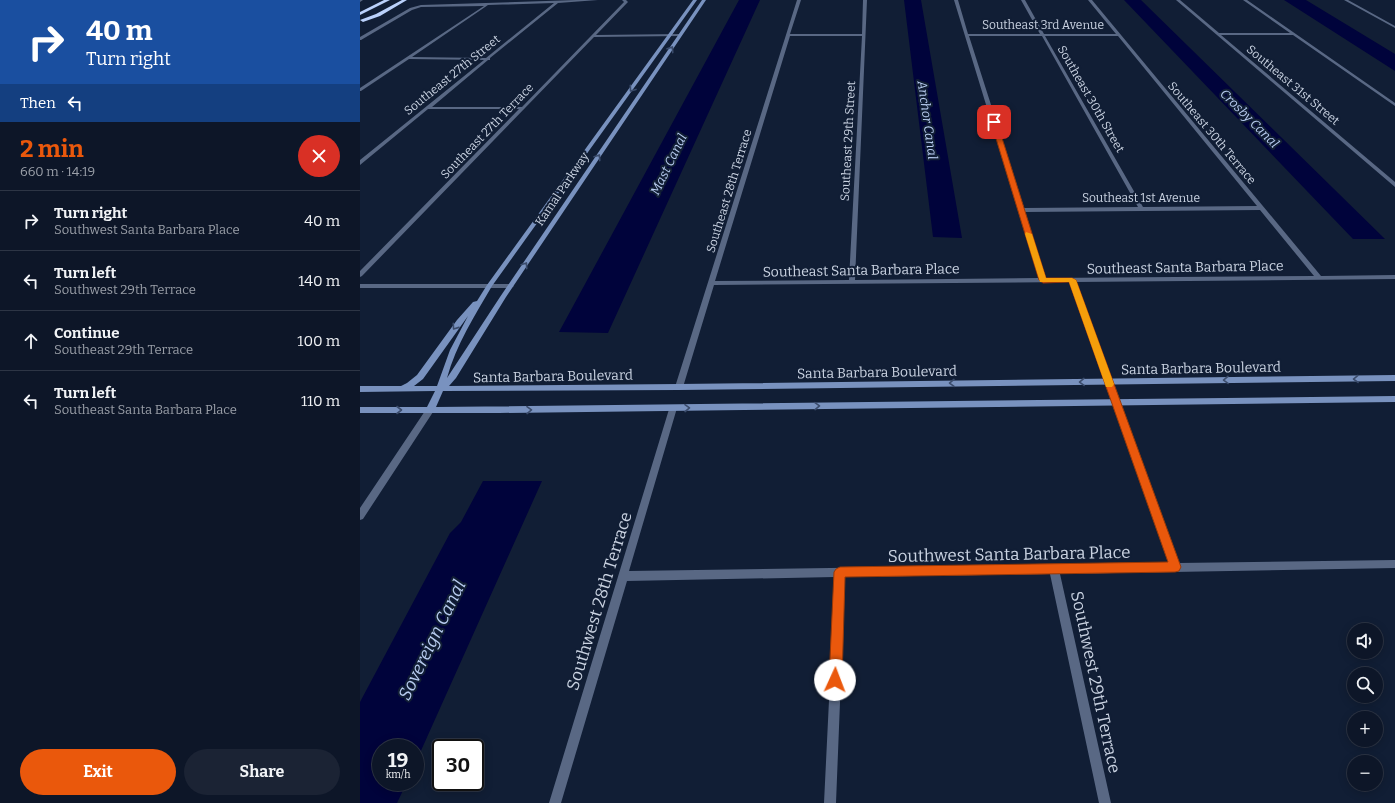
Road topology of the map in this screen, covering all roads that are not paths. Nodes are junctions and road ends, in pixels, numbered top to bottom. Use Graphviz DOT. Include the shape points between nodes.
graph roads {
  1 [pos="388,0"];
  2 [pos="400,0"];
  3 [pos="405,0"];
  4 [pos="461,0"];
  5 [pos="596,0"];
  6 [pos="624,0"];
  7 [pos="695,0"];
  8 [pos="704,0"];
  9 [pos="799,0"];
  10 [pos="865,0"];
  11 [pos="956,0"];
  12 [pos="1023,0"];
  13 [pos="1090,0"];
  14 [pos="1178,0"];
  15 [pos="1245,0"];
  16 [pos="1346,0"];
  17 [pos="557,2"];
  18 [pos="453,5"];
  19 [pos="487,5"];
  20 [pos="360,14"];
  21 [pos="361,21"];
  22 [pos="1395,27"];
  23 [pos="1218,34"];
  24 [pos="1294,34"];
  25 [pos="670,35"];
  26 [pos="680,35"];
  27 [pos="788,35"];
  28 [pos="863,35"];
  29 [pos="967,35"];
  30 [pos="1043,35"];
  31 [pos="1118,35"];
  32 [pos="593,36"];
  33 [pos="360,38"];
  34 [pos="408,58"];
  35 [pos="489,58"];
  36 [pos="360,90"];
  37 [pos="1395,105"];
  38 [pos="428,108"];
  39 [pos="523,108"];
  40 [pos="360,163"];
  41 [pos="1395,185"];
  42 [pos="1141,208"];
  43 [pos="1260,208"];
  44 [pos="1021,210"];
  45 [pos="360,275"];
  46 [pos="1395,277"];
  47 [pos="1319,278"];
  48 [pos="1043,280"];
  49 [pos="1072,280"];
  50 [pos="852,282"];
  51 [pos="712,283"];
  52 [pos="360,286"];
  53 [pos="489,286"];
  54 [pos="511,286"];
  55 [pos="1395,378"];
  56 [pos="1108,382"];
  57 [pos="679,387"];
  58 [pos="360,389"];
  59 [pos="399,390"];
  60 [pos="440,390"];
  61 [pos="1395,399"];
  62 [pos="1116,403"];
  63 [pos="673,408"];
  64 [pos="360,410"];
  65 [pos="430,410"];
  66 [pos="360,516"];
  67 [pos="1395,564"];
  68 [pos="1175,567"];
  69 [pos="1054,569"];
  70 [pos="840,572"];
  71 [pos="624,576"];
  72 [pos="555,803"];
  73 [pos="830,803"];
  74 [pos="1105,803"];
  1 -- 20 [label="highway"];
  2 -- 21 [label="highway"];
  3 -- 21 [label="highway"];
  4 -- 18 [label="street"];
  5 -- 17 [label="street"];
  6 -- 32 [label="street, Southeast 27th Terrace" via="626,2"];
  7 -- 25 [label="street, Kamal Parkway"];
  8 -- 26 [label="street, Kamal Parkway"];
  9 -- 27 [label="street, Southeast 28th Terrace"];
  10 -- 28 [label="street, Southeast 29th Street"];
  11 -- 29 [label="street"];
  12 -- 30 [label="street, Southeast 30th Street"];
  13 -- 31 [label="street, Southeast 30th Terrace"];
  14 -- 23 [label="street, Southeast 31st Street"];
  15 -- 24 [label="street"];
  16 -- 22 [label="street"];
  17 -- 19 [label="street"];
  17 -- 35 [label="street, Southeast 27th Street"];
  18 -- 19 [label="street"];
  18 -- 33 [label="street" via="420,6 411,9"];
  19 -- 34 [label="street"];
  23 -- 24 [label="street"];
  23 -- 41 [label="street, Southeast 31st Street"];
  24 -- 37 [label="street"];
  25 -- 26 [label="street"];
  25 -- 32 [label="street"];
  25 -- 53 [label="street, Kamal Parkway, one-way"];
  54 -- 26 [label="street, Kamal Parkway, one-way"];
  27 -- 28 [label="street"];
  27 -- 51 [label="street, Southeast 28th Terrace"];
  28 -- 50 [label="street, Southeast 29th Street"];
  29 -- 30 [label="street, Southeast 3rd Avenue"];
  29 -- 44 [label="street"];
  30 -- 31 [label="street, Southeast 3rd Avenue"];
  30 -- 42 [label="street, Southeast 30th Street"];
  31 -- 43 [label="street, Southeast 30th Terrace"];
  32 -- 39 [label="street, Southeast 27th Terrace"];
  34 -- 35 [label="street"];
  34 -- 36 [label="street"];
  35 -- 38 [label="street, Southeast 27th Street"];
  38 -- 39 [label="street"];
  38 -- 40 [label="street, Southeast 27th Street"];
  39 -- 45 [label="street, Southeast 27th Terrace"];
  42 -- 43 [label="street, Southeast 1st Avenue"];
  42 -- 44 [label="street, Southeast 1st Avenue"];
  43 -- 47 [label="street, Southeast 30th Terrace"];
  44 -- 48 [label="street"];
  46 -- 47 [label="street, Southeast Santa Barbara Place"];
  47 -- 49 [label="street, Southeast Santa Barbara Place"];
  48 -- 49 [label="street, Southeast Santa Barbara Place"];
  48 -- 50 [label="street, Southeast Santa Barbara Place"];
  49 -- 56 [label="street"];
  50 -- 51 [label="street, Southeast Santa Barbara Place"];
  51 -- 57 [label="street, Southeast 28th Terrace"];
  52 -- 53 [label="street"];
  53 -- 54 [label="street"];
  53 -- 59 [label="street, one-way" via="420,376"];
  53 -- 60 [label="street, Kamal Parkway" via="468,322 443,376"];
  54 -- 60 [label="street, Kamal Parkway" via="453,376"];
  55 -- 56 [label="street, Santa Barbara Boulevard, one-way"];
  56 -- 57 [label="street, Santa Barbara Boulevard, one-way"];
  56 -- 62 [label="street"];
  57 -- 60 [label="street, Santa Barbara Boulevard"];
  58 -- 59 [label="street, Santa Barbara Boulevard"];
  59 -- 60 [label="street, Santa Barbara Boulevard"];
  60 -- 65 [label="street, Kamal Parkway"];
  61 -- 62 [label="street"];
  63 -- 62 [label="street, one-way"];
  62 -- 68 [label="street"];
  65 -- 63 [label="street, one-way"];
  63 -- 71 [label="street, Southwest 28th Terrace"];
  64 -- 65 [label="street, one-way"];
  65 -- 66 [label="street"];
  67 -- 68 [label="street, Southwest Santa Barbara Place"];
  68 -- 69 [label="street, Southwest Santa Barbara Place"];
  69 -- 70 [label="street, Southwest Santa Barbara Place"];
  69 -- 74 [label="street, Southwest 29th Terrace"];
  70 -- 71 [label="street, Southwest Santa Barbara Place"];
  70 -- 73 [label="street"];
  71 -- 72 [label="street, Southwest 28th Terrace"];
}
